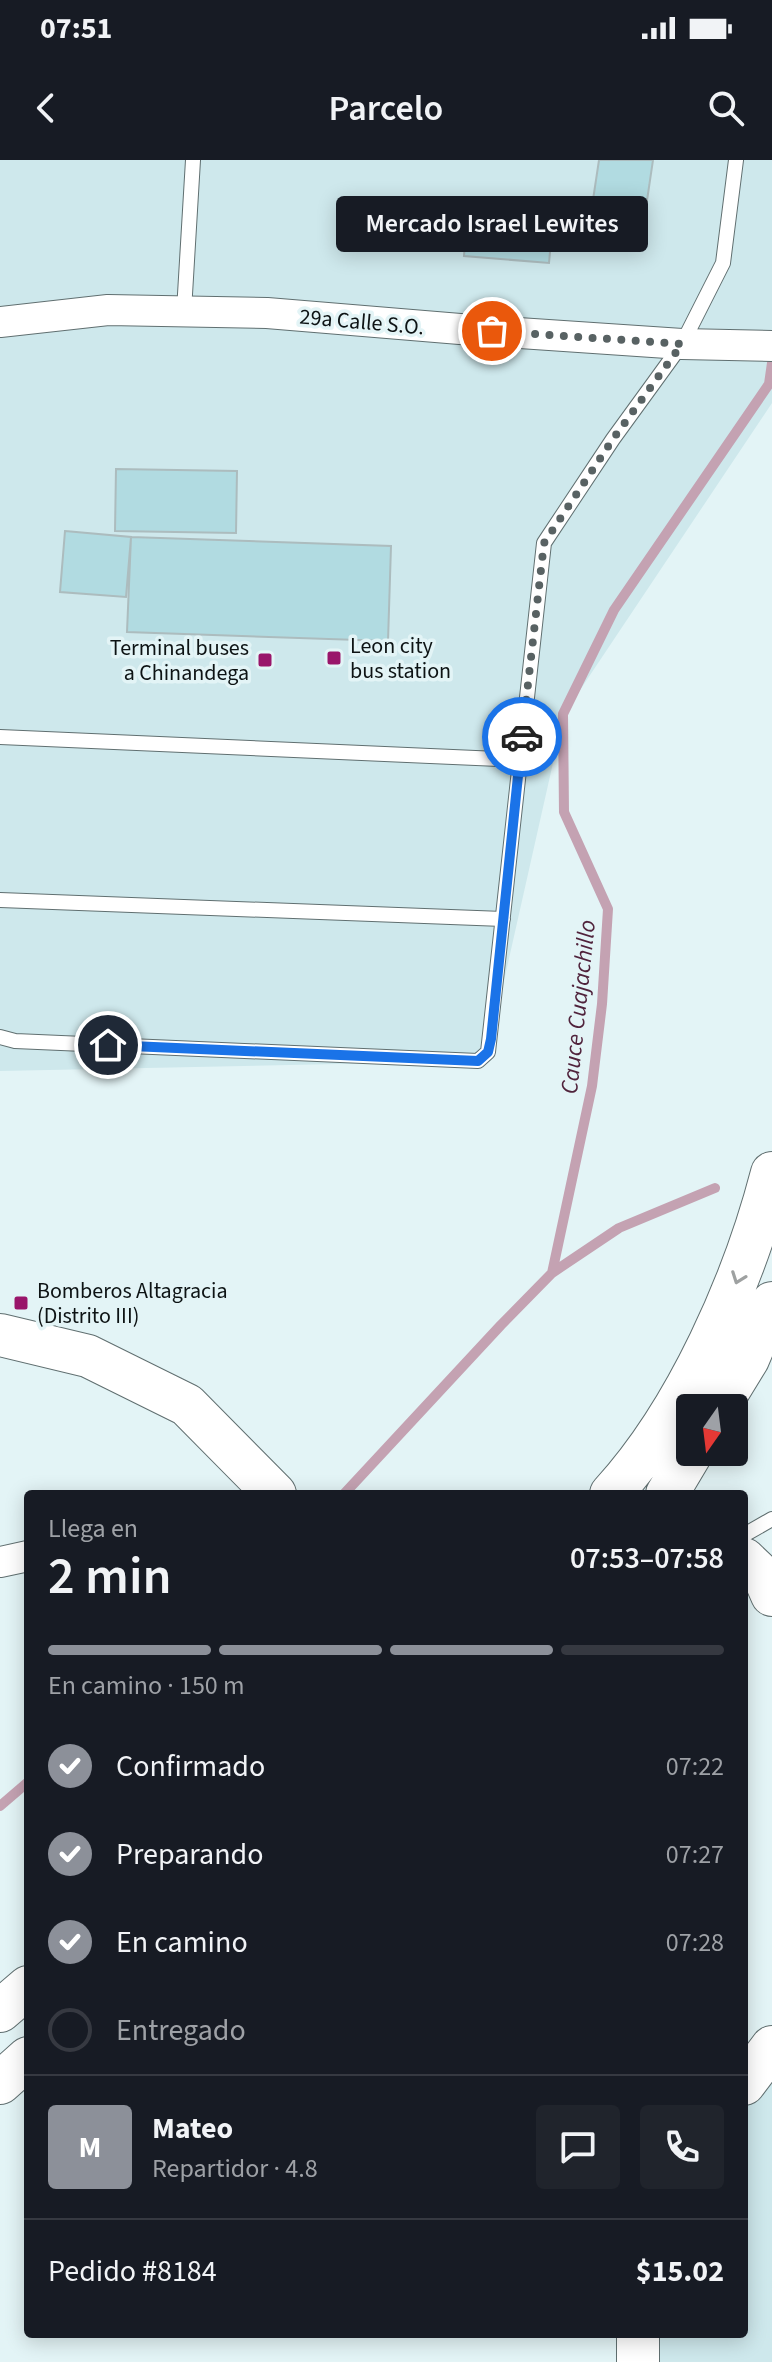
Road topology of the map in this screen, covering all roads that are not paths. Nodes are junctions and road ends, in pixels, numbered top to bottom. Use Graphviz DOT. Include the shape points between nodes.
graph roads {
  1 [pos="193,160"];
  2 [pos="736,160"];
  3 [pos="184,311"];
  4 [pos="0,322"];
  5 [pos="682,344"];
  6 [pos="760,346"];
  7 [pos="0,737"];
  8 [pos="520,760"];
  9 [pos="0,900"];
  10 [pos="503,919"];
  11 [pos="0,1037"];
  12 [pos="768,1189"];
  13 [pos="772,1303"];
  14 [pos="0,1335"];
  15 [pos="727,1394"];
  16 [pos="684,1466"];
  17 [pos="271,1490"];
  18 [pos="627,1490"];
  19 [pos="669,1490"];
  20 [pos="772,1519"];
  21 [pos="748,1533"];
  22 [pos="24,1557"];
  23 [pos="0,1562"];
  24 [pos="748,1563"];
  25 [pos="772,1595"];
  26 [pos="24,1990"];
  27 [pos="0,2011"];
  28 [pos="772,2047"];
  29 [pos="24,2062"];
  30 [pos="748,2079"];
  31 [pos="0,2083"];
  32 [pos="638,2338"];
  33 [pos="638,2362"];
  1 -- 3 [label="lane"];
  2 -- 5 [label="lane" via="723,263"];
  3 -- 4 [label="street, 29a Calle S.O." via="108,310"];
  3 -- 5 [label="street, 29a Calle S.O."];
  5 -- 6 [label="street, 29a Calle S.O."];
  5 -- 8 [label="lane" via="544,543"];
  7 -- 8 [label="lane"];
  8 -- 10 [label="lane"];
  9 -- 10 [label="lane"];
  10 -- 11 [label="lane" via="491,1039 488,1052 478,1061"];
  12 -- 18 [label="main road, one-way" via="725,1313"];
  13 -- 15 [label="main road"];
  14 -- 17 [label="main road" via="88,1356 187,1405"];
  16 -- 19 [label="main road"];
  20 -- 21 [label="lane"];
  22 -- 23 [label="street"];
  24 -- 25 [label="main road"];
  26 -- 27 [label="main road"];
  28 -- 30 [label="main road"];
  29 -- 31 [label="main road"];
  32 -- 33 [label="main road"];
}
